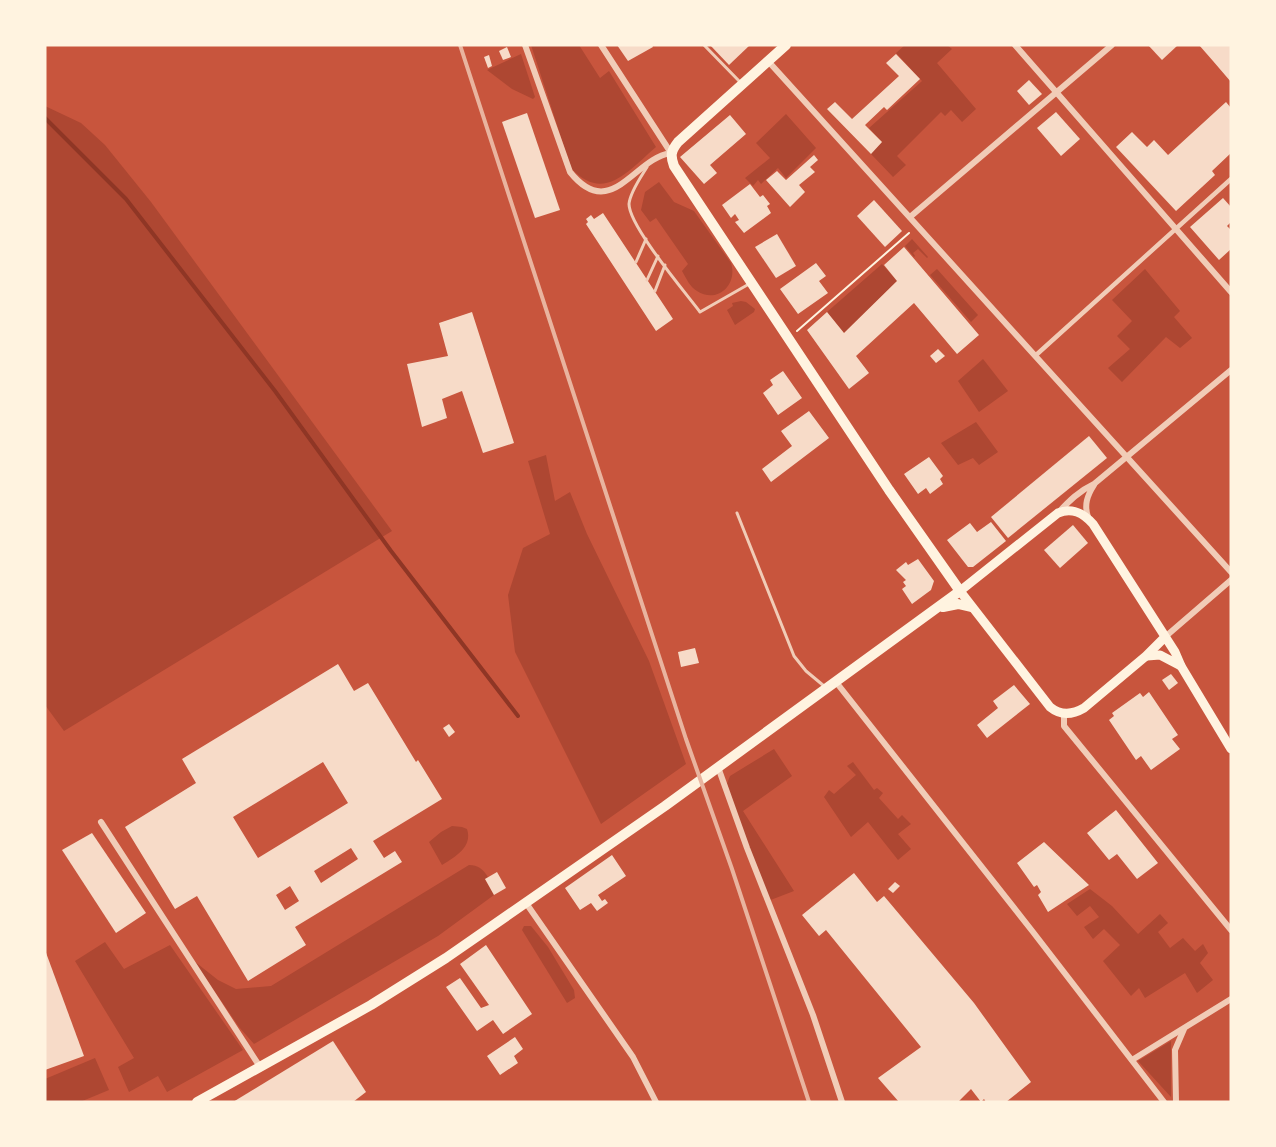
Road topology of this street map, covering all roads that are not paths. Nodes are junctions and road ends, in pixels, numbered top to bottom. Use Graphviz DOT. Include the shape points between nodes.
graph roads {
  1 [pos="525,45"];
  2 [pos="601,45"];
  3 [pos="704,45"];
  4 [pos="786,45"];
  5 [pos="1015,45"];
  6 [pos="1112,45"];
  7 [pos="768,61"];
  8 [pos="742,85"];
  9 [pos="1056,94"];
  10 [pos="671,153"];
  11 [pos="649,162"];
  12 [pos="1231,179"];
  13 [pos="910,217"];
  14 [pos="1176,228"];
  15 [pos="646,239"];
  16 [pos="658,256"];
  17 [pos="636,262"];
  18 [pos="665,265"];
  19 [pos="648,280"];
  20 [pos="752,283"];
  21 [pos="655,291"];
  22 [pos="1231,292"];
  23 [pos="1035,356"];
  24 [pos="1231,370"];
  25 [pos="1128,457"];
  26 [pos="1094,484"];
  27 [pos="737,513"];
  28 [pos="1058,513"];
  29 [pos="1089,520"];
  30 [pos="1231,572"];
  31 [pos="1231,580"];
  32 [pos="960,591"];
  33 [pos="971,607"];
  34 [pos="935,610"];
  35 [pos="1165,637"];
  36 [pos="1146,656"];
  37 [pos="1181,666"];
  38 [pos="831,686"];
  39 [pos="1064,714"];
  40 [pos="1231,749"];
  41 [pos="718,767"];
  42 [pos="101,822"];
  43 [pos="526,903"];
  44 [pos="1231,930"];
  45 [pos="1231,999"];
  46 [pos="1184,1028"];
  47 [pos="1132,1060"];
  48 [pos="261,1068"];
  49 [pos="197,1102"];
  50 [pos="656,1102"];
  51 [pos="842,1102"];
  52 [pos="1164,1102"];
  53 [pos="1176,1102"];
  1 -- 11 [label="street" via="559,144 577,181 609,191"];
  2 -- 10 [label="street"];
  3 -- 8 [label="lane"];
  4 -- 7 [label="main road"];
  5 -- 9 [label="street"];
  6 -- 9 [label="street"];
  7 -- 8 [label="main road"];
  7 -- 13 [label="street"];
  8 -- 10 [label="main road" via="678,142"];
  9 -- 13 [label="street"];
  9 -- 14 [label="street"];
  10 -- 11 [label="street"];
  10 -- 20 [label="main road" via="674,166"];
  11 -- 15 [label="lane" via="629,204"];
  12 -- 14 [label="street"];
  13 -- 23 [label="street"];
  14 -- 22 [label="street"];
  14 -- 23 [label="street"];
  15 -- 16 [label="lane"];
  15 -- 17 [label="lane"];
  16 -- 18 [label="lane"];
  16 -- 19 [label="lane"];
  18 -- 20 [label="lane" via="700,312"];
  18 -- 21 [label="lane"];
  20 -- 32 [label="main road"];
  23 -- 25 [label="street"];
  24 -- 25 [label="street"];
  25 -- 26 [label="street"];
  25 -- 30 [label="street"];
  26 -- 28 [label="street" via="1079,492"];
  26 -- 29 [label="street" via="1086,505"];
  27 -- 38 [label="lane" via="794,656 806,670"];
  28 -- 29 [label="main road" via="1071,510"];
  28 -- 32 [label="main road"];
  29 -- 35 [label="main road"];
  31 -- 35 [label="street"];
  32 -- 33 [label="main road"];
  32 -- 34 [label="main road"];
  33 -- 34 [label="main road" via="954,604"];
  33 -- 39 [label="main road" via="1050,707"];
  34 -- 38 [label="main road"];
  35 -- 36 [label="main road"];
  35 -- 37 [label="main road"];
  36 -- 37 [label="main road" via="1160,655"];
  36 -- 39 [label="main road" via="1084,708"];
  37 -- 40 [label="main road"];
  38 -- 41 [label="main road"];
  38 -- 47 [label="street" via="1033,932"];
  39 -- 44 [label="street" via="1064,726"];
  41 -- 43 [label="main road"];
  41 -- 51 [label="street" via="813,1015"];
  42 -- 48 [label="street"];
  43 -- 48 [label="main road" via="403,985"];
  43 -- 50 [label="street" via="633,1057"];
  45 -- 46 [label="street"];
  46 -- 47 [label="street"];
  46 -- 53 [label="street" via="1175,1050"];
  47 -- 52 [label="street"];
  48 -- 49 [label="main road"];
}
